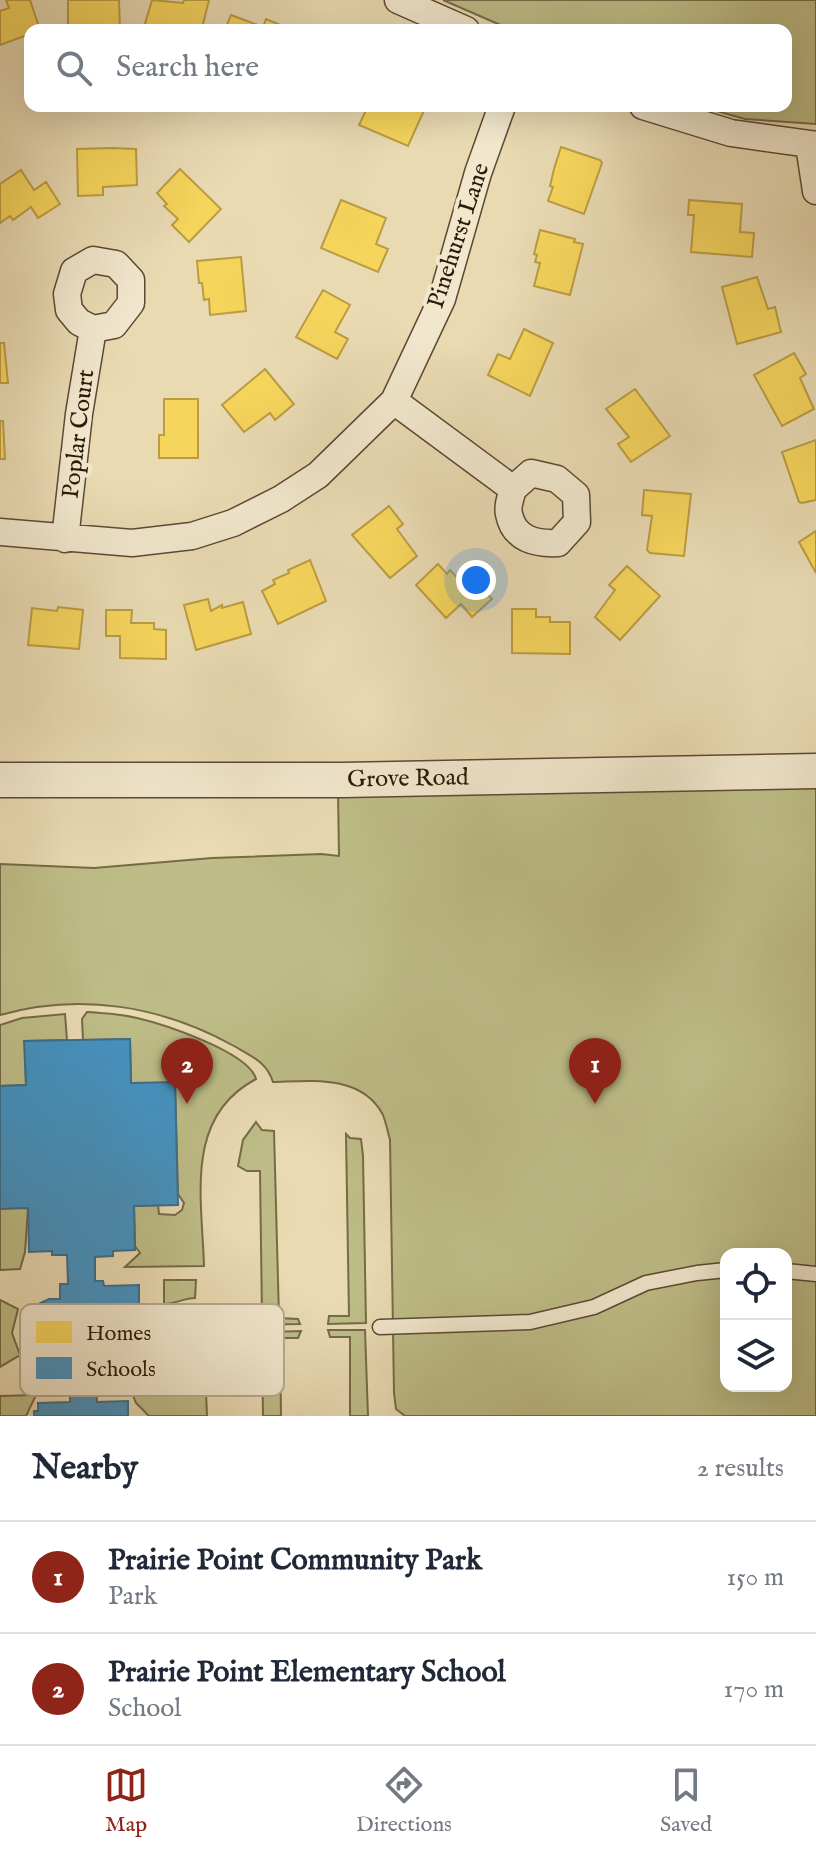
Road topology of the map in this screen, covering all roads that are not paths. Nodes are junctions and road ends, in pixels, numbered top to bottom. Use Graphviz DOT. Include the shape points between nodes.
graph roads {
  1 [pos="398,0"];
  2 [pos="452,24"];
  3 [pos="500,112"];
  4 [pos="663,112"];
  5 [pos="812,145"];
  6 [pos="816,191"];
  7 [pos="93,329"];
  8 [pos="394,401"];
  9 [pos="513,489"];
  10 [pos="0,532"];
  11 [pos="65,539"];
  12 [pos="816,771"];
  13 [pos="0,780"];
  14 [pos="720,1271"];
  15 [pos="792,1272"];
  16 [pos="816,1274"];
  17 [pos="380,1327"];
  1 -- 2 [label="street"];
  3 -- 8 [label="street, Pinehurst Lane" via="442,299"];
  4 -- 5 [label="street" via="731,133"];
  5 -- 6 [label="street"];
  7 -- 11 [label="street, Poplar Court"];
  8 -- 9 [label="street"];
  8 -- 11 [label="street, Pinehurst Lane" via="318,475 233,523 192,536 132,543"];
  10 -- 11 [label="street, Pinehurst Lane"];
  12 -- 13 [label="street, Grove Road"];
  14 -- 17 [label="lane" via="646,1283 594,1307 530,1322"];
  15 -- 16 [label="lane"];
}
